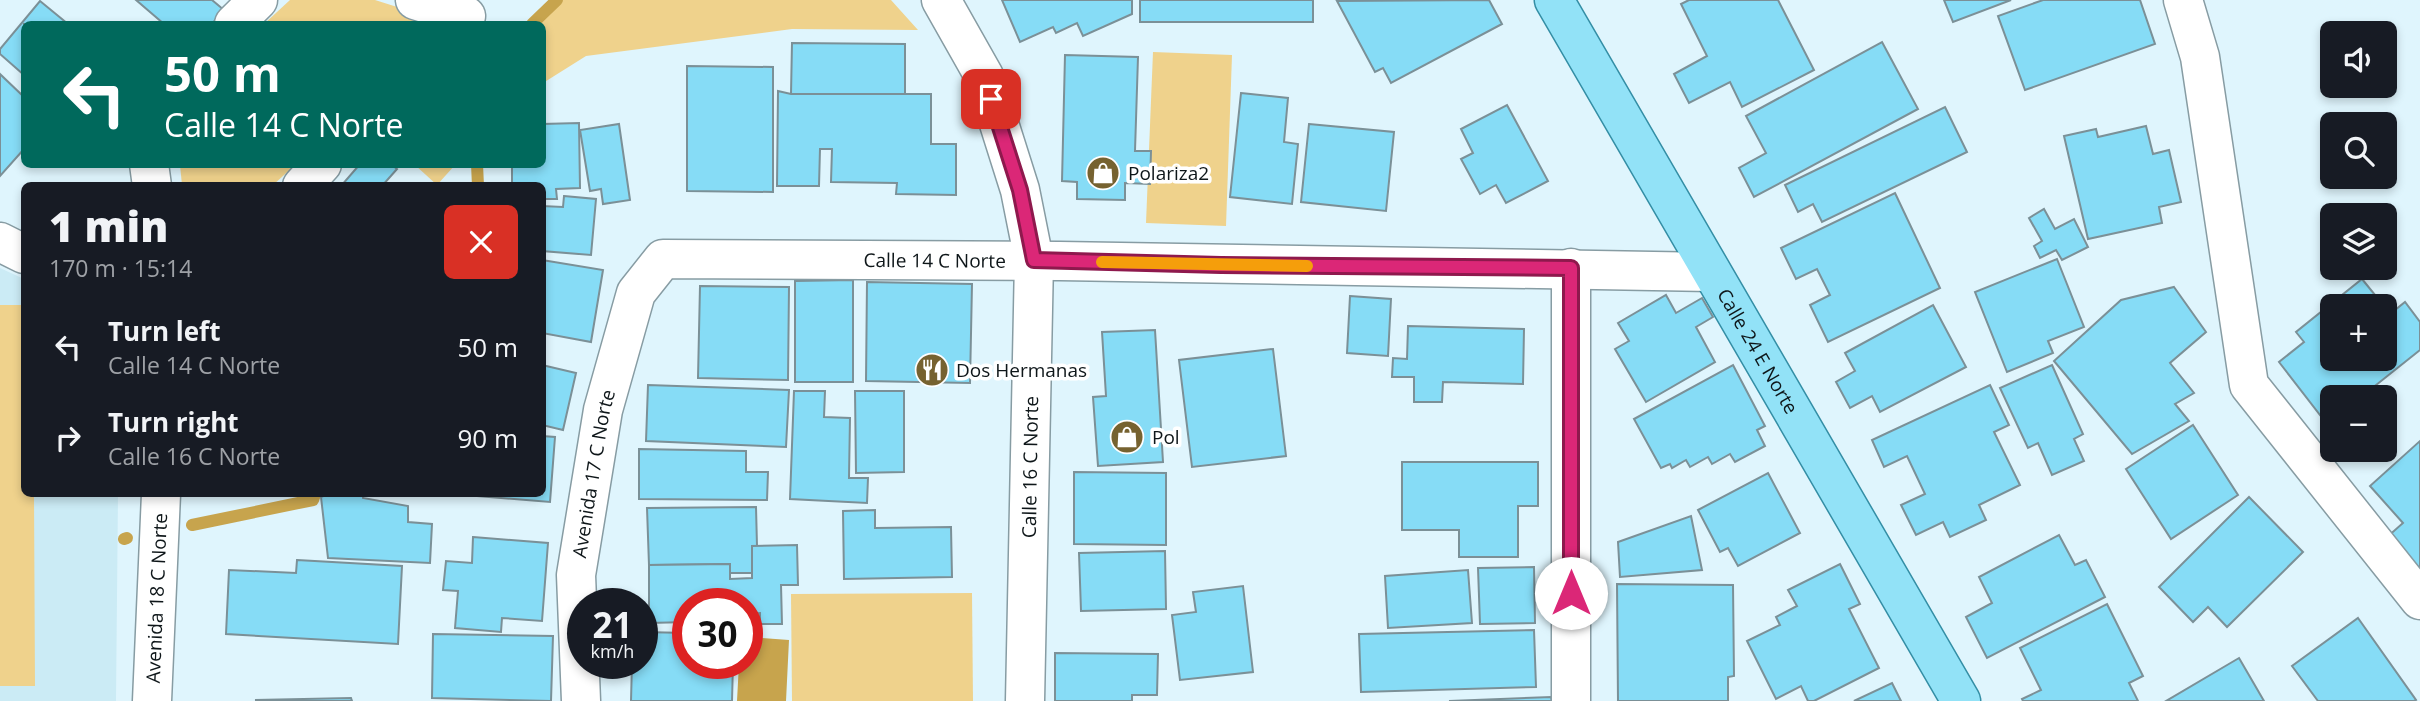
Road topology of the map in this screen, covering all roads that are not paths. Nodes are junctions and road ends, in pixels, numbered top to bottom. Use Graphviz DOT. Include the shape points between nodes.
graph roads {
  1 [pos="258,0"];
  2 [pos="415,0"];
  3 [pos="941,0"];
  4 [pos="1554,0"];
  5 [pos="2183,0"];
  6 [pos="468,14"];
  7 [pos="237,21"];
  8 [pos="318,168"];
  9 [pos="306,182"];
  10 [pos="0,242"];
  11 [pos="21,252"];
  12 [pos="663,259"];
  13 [pos="1034,260"];
  14 [pos="1571,268"];
  15 [pos="1711,272"];
  16 [pos="161,497"];
  17 [pos="2420,600"];
  18 [pos="152,701"];
  19 [pos="581,701"];
  20 [pos="1025,701"];
  21 [pos="1571,701"];
  22 [pos="1961,701"];
  1 -- 7 [label="street"];
  2 -- 6 [label="street"];
  3 -- 13 [label="street, Calle 16 C Norte" via="984,76 1020,190"];
  4 -- 15 [label="main road, Calle 24 E Norte"];
  5 -- 17 [label="street" via="2200,57 2249,385"];
  8 -- 9 [label="street"];
  10 -- 11 [label="street"];
  12 -- 13 [label="street, Calle 14 C Norte"];
  12 -- 19 [label="street, Avenida 17 C Norte" via="636,293 603,410 576,575"];
  13 -- 14 [label="street, Calle 14 C Norte"];
  13 -- 20 [label="street, Calle 16 C Norte"];
  14 -- 15 [label="street, Calle 14 C Norte"];
  14 -- 21 [label="street"];
  15 -- 22 [label="main road, Calle 24 E Norte"];
  16 -- 18 [label="street, Avenida 18 C Norte"];
}
